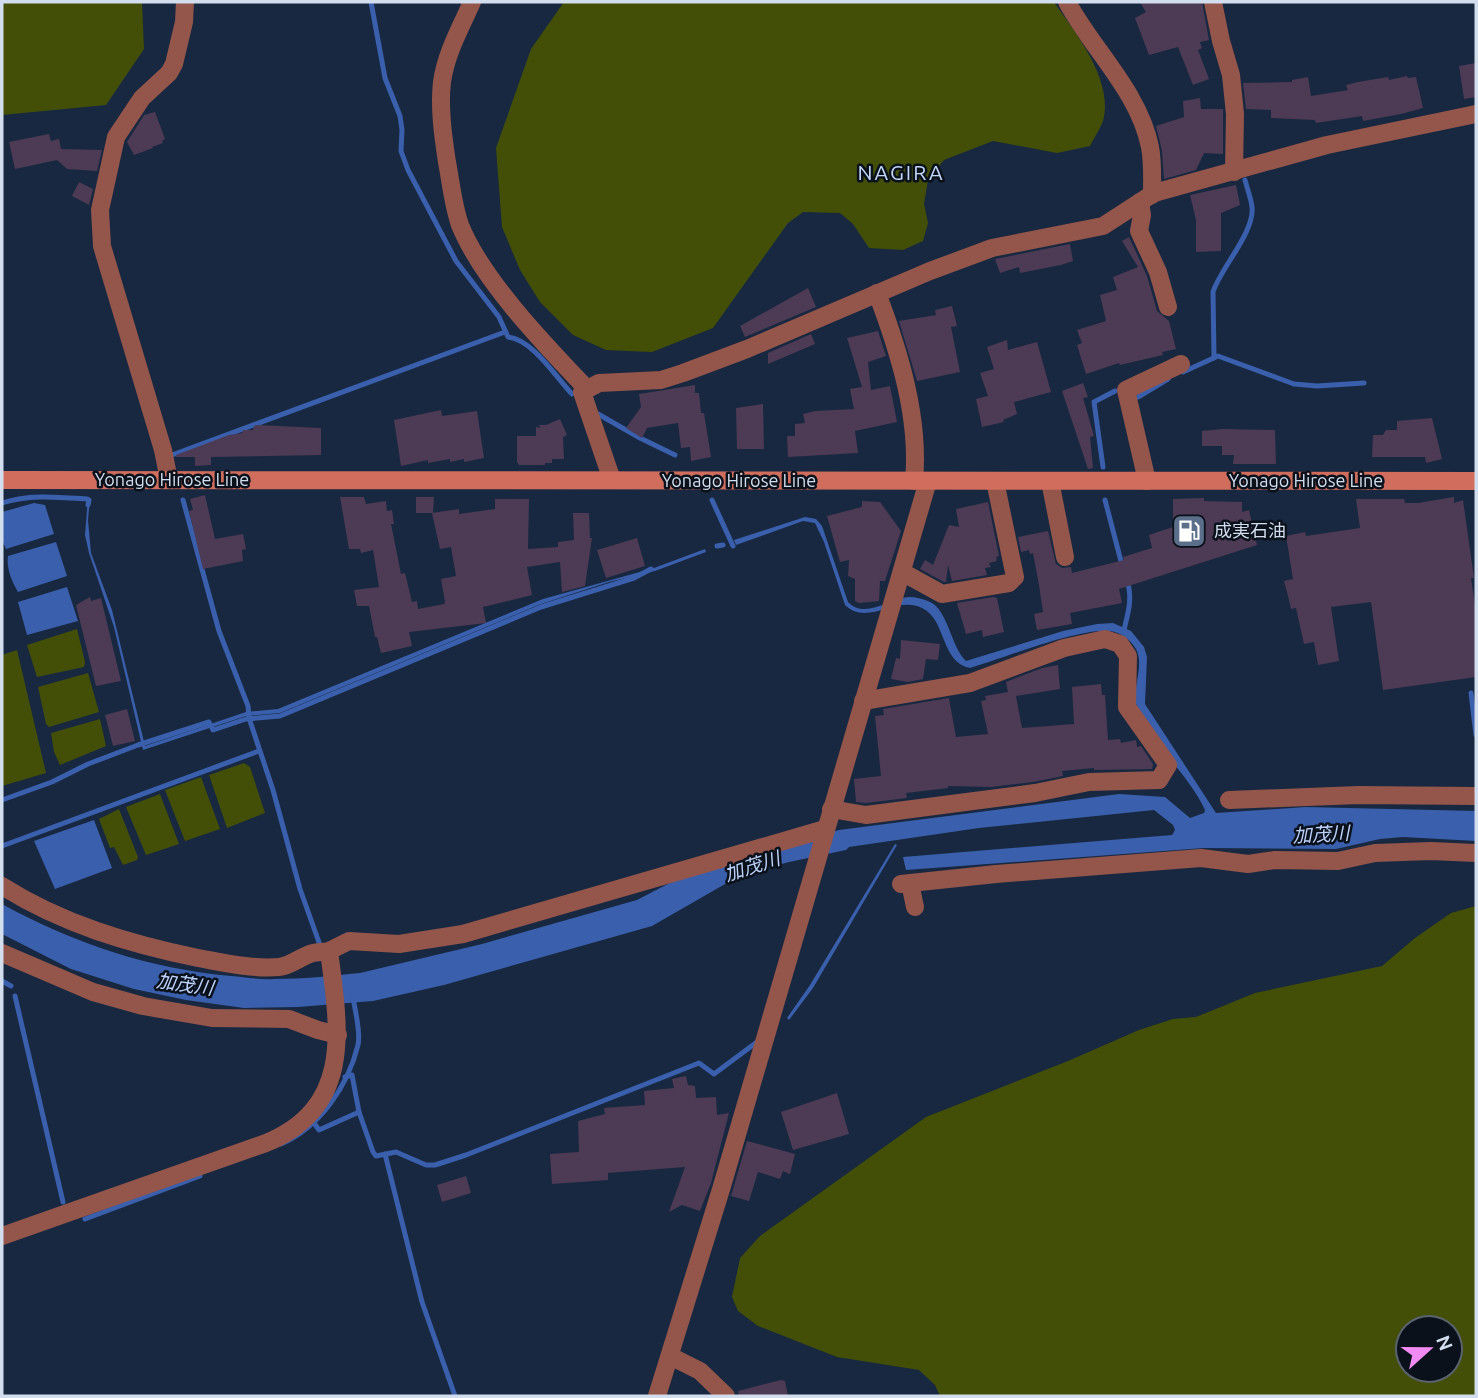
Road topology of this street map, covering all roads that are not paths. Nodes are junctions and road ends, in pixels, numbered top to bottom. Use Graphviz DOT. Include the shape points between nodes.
graph roads {
  1 [pos="186,2"];
  2 [pos="472,2"];
  3 [pos="1068,2"];
  4 [pos="1213,2"];
  5 [pos="1476,114"];
  6 [pos="1234,172"];
  7 [pos="1146,199"];
  8 [pos="877,293"];
  9 [pos="1168,307"];
  10 [pos="1181,364"];
  11 [pos="587,390"];
  12 [pos="2,480"];
  13 [pos="169,480"];
  14 [pos="612,481"];
  15 [pos="921,481"];
  16 [pos="995,481"];
  17 [pos="1050,481"];
  18 [pos="1147,481"];
  19 [pos="1476,481"];
  20 [pos="1065,558"];
  21 [pos="902,572"];
  22 [pos="863,701"];
  23 [pos="1476,796"];
  24 [pos="1230,800"];
  25 [pos="831,809"];
  26 [pos="825,829"];
  27 [pos="1476,853"];
  28 [pos="2,886"];
  29 [pos="915,907"];
  30 [pos="329,951"];
  31 [pos="2,953"];
  32 [pos="338,1035"];
  33 [pos="2,1236"];
  34 [pos="670,1356"];
  35 [pos="657,1396"];
  36 [pos="726,1396"];
  1 -- 13 [label="street" via="174,64 142,98 116,136 100,210 102,246"];
  2 -- 11 [label="street" via="452,47 442,90 444,147 459,221 478,260"];
  3 -- 7 [label="street" via="1142,121 1152,163"];
  4 -- 6 [label="street" via="1231,75"];
  5 -- 6 [label="street" via="1327,145"];
  6 -- 7 [label="street"];
  7 -- 8 [label="street" via="1103,226 992,248"];
  7 -- 9 [label="street" via="1139,231"];
  8 -- 11 [label="street" via="683,373 661,380 599,383"];
  8 -- 15 [label="street" via="897,351"];
  10 -- 18 [label="street" via="1126,390"];
  11 -- 14 [label="street" via="582,392"];
  12 -- 13 [label="main road, Yonago Hirose Line"];
  13 -- 14 [label="main road, Yonago Hirose Line"];
  14 -- 15 [label="main road, Yonago Hirose Line"];
  15 -- 16 [label="main road, Yonago Hirose Line"];
  15 -- 21 [label="street"];
  16 -- 17 [label="main road, Yonago Hirose Line"];
  16 -- 21 [label="street" via="1015,577 1009,583 942,594"];
  17 -- 18 [label="main road, Yonago Hirose Line"];
  17 -- 20 [label="street"];
  18 -- 19 [label="main road, Yonago Hirose Line"];
  21 -- 22 [label="street"];
  22 -- 25 [label="street"];
  22 -- 25 [label="street" via="970,683 1064,648 1105,639 1119,644 1128,656 1127,707 1168,765 1159,780 1089,782 866,815"];
  23 -- 24 [label="street"];
  25 -- 26 [label="street"];
  26 -- 30 [label="street" via="463,934 399,944 349,941"];
  26 -- 34 [label="street"];
  27 -- 29 [label="street" via="1375,853 1338,861 1248,864 1201,858 905,883"];
  28 -- 30 [label="street" via="78,925 150,948 245,967 282,967"];
  30 -- 32 [label="street"];
  31 -- 32 [label="street" via="93,992 143,1006 212,1018 289,1019"];
  32 -- 33 [label="street" via="328,1089 316,1108 280,1137"];
  34 -- 35 [label="street"];
  34 -- 36 [label="street" via="699,1371"];
}
